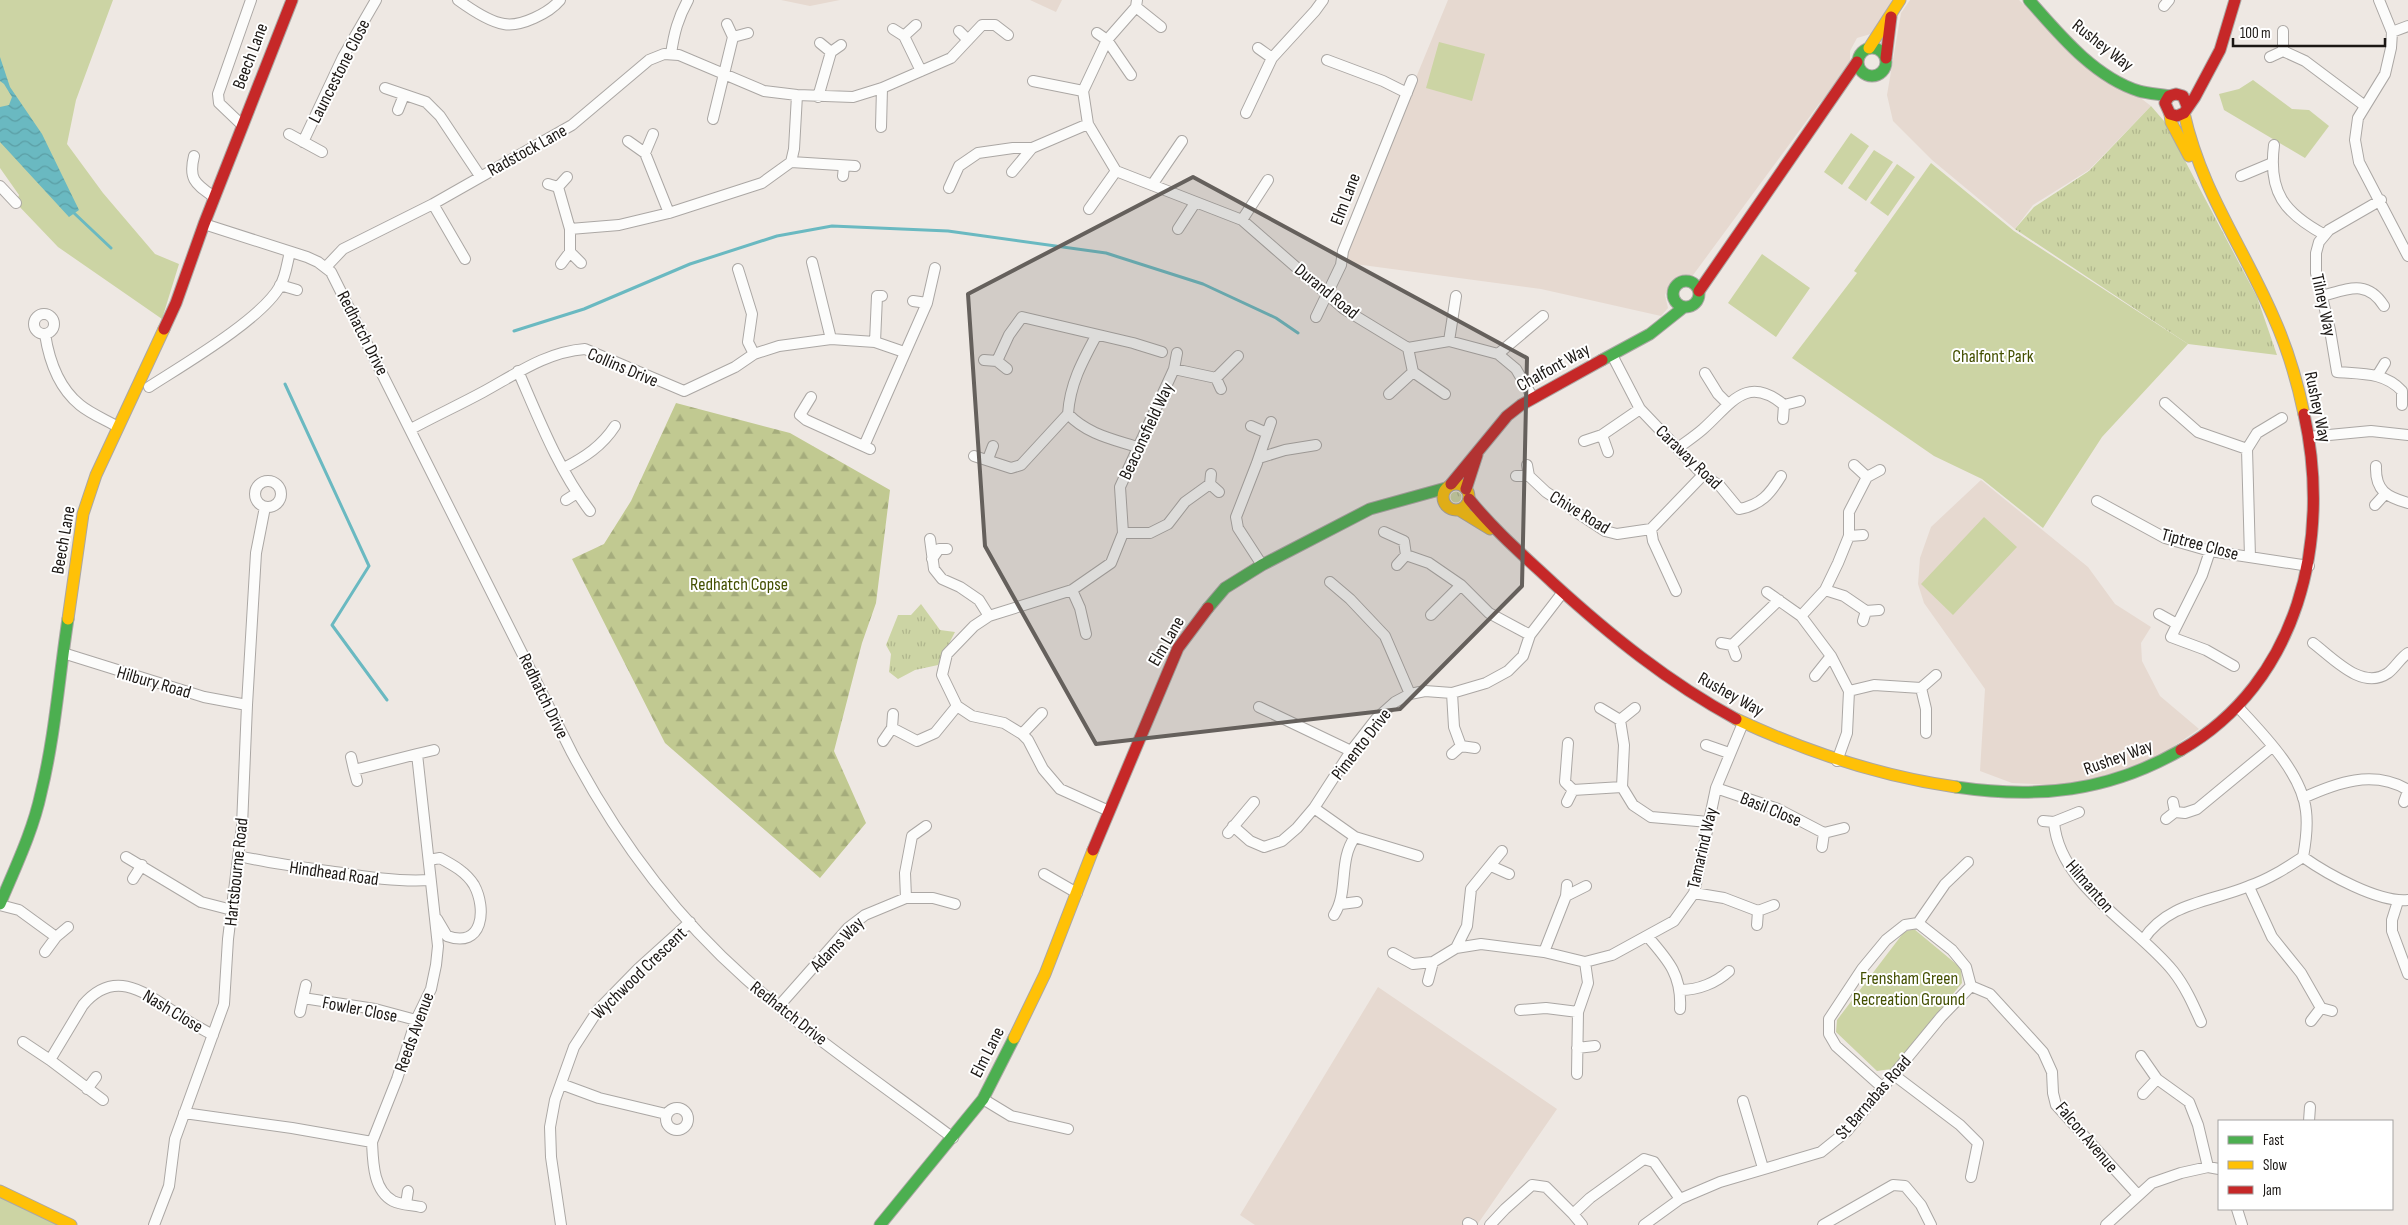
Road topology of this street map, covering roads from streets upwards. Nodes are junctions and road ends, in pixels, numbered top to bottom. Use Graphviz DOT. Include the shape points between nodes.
graph roads {
  1 [pos="251,0"];
  2 [pos="292,0"];
  3 [pos="376,0"];
  4 [pos="458,0"];
  5 [pos="560,0"];
  6 [pos="688,0"];
  7 [pos="1322,0"];
  8 [pos="1900,0"];
  9 [pos="2029,0"];
  10 [pos="2235,0"];
  11 [pos="2379,0"];
  12 [pos="1136,3"];
  13 [pos="1891,16"];
  14 [pos="727,24"];
  15 [pos="916,25"];
  16 [pos="2408,26"];
  17 [pos="1161,27"];
  18 [pos="893,28"];
  19 [pos="959,31"];
  20 [pos="2283,31"];
  21 [pos="2392,32"];
  22 [pos="748,33"];
  23 [pos="1097,33"];
  24 [pos="1008,35"];
  25 [pos="904,36"];
  26 [pos="733,37"];
  27 [pos="968,40"];
  28 [pos="1107,40"];
  29 [pos="820,44"];
  30 [pos="841,45"];
  31 [pos="1258,48"];
  32 [pos="1869,48"];
  33 [pos="2283,51"];
  34 [pos="831,52"];
  35 [pos="671,54"];
  36 [pos="2216,57"];
  37 [pos="2270,57"];
  38 [pos="1272,58"];
  39 [pos="1886,58"];
  40 [pos="1327,60"];
  41 [pos="1857,62"];
  42 [pos="921,71"];
  43 [pos="723,75"];
  44 [pos="1131,75"];
  45 [pos="1867,76"];
  46 [pos="1412,80"];
  47 [pos="1032,81"];
  48 [pos="385,88"];
  49 [pos="882,88"];
  50 [pos="1839,91"];
  51 [pos="2138,91"];
  52 [pos="1083,92"];
  53 [pos="1407,93"];
  54 [pos="404,94"];
  55 [pos="797,95"];
  56 [pos="2175,95"];
  57 [pos="818,97"];
  58 [pos="2364,106"];
  59 [pos="398,110"];
  60 [pos="2186,110"];
  61 [pos="2168,112"];
  62 [pos="1246,113"];
  63 [pos="713,119"];
  64 [pos="1088,124"];
  65 [pos="242,125"];
  66 [pos="881,127"];
  67 [pos="288,134"];
  68 [pos="653,134"];
  69 [pos="628,141"];
  70 [pos="302,142"];
  71 [pos="1182,142"];
  72 [pos="2274,144"];
  73 [pos="1032,148"];
  74 [pos="322,152"];
  75 [pos="646,153"];
  76 [pos="194,156"];
  77 [pos="791,162"];
  78 [pos="2272,163"];
  79 [pos="844,166"];
  80 [pos="855,166"];
  81 [pos="1116,171"];
  82 [pos="1012,172"];
  83 [pos="480,176"];
  84 [pos="843,176"];
  85 [pos="2241,176"];
  86 [pos="567,177"];
  87 [pos="1268,180"];
  88 [pos="2204,180"];
  89 [pos="1152,185"];
  90 [pos="0,186"];
  91 [pos="949,188"];
  92 [pos="214,197"];
  93 [pos="2381,200"];
  94 [pos="16,203"];
  95 [pos="1195,203"];
  96 [pos="433,204"];
  97 [pos="1089,209"];
  98 [pos="669,213"];
  99 [pos="1242,220"];
  100 [pos="204,224"];
  101 [pos="570,229"];
  102 [pos="1178,229"];
  103 [pos="2325,235"];
  104 [pos="290,252"];
  105 [pos="570,252"];
  106 [pos="2408,256"];
  107 [pos="465,259"];
  108 [pos="1719,260"];
  109 [pos="582,263"];
  110 [pos="561,264"];
  111 [pos="815,266"];
  112 [pos="326,267"];
  113 [pos="936,268"];
  114 [pos="738,269"];
  115 [pos="1687,281"];
  116 [pos="280,285"];
  117 [pos="298,290"];
  118 [pos="1699,291"];
  119 [pos="1329,294"];
  120 [pos="882,296"];
  121 [pos="1456,296"];
  122 [pos="2322,296"];
  123 [pos="1674,300"];
  124 [pos="913,301"];
  125 [pos="927,303"];
  126 [pos="2384,306"];
  127 [pos="1684,308"];
  128 [pos="1544,316"];
  129 [pos="1316,317"];
  130 [pos="1660,328"];
  131 [pos="46,334"];
  132 [pos="1096,336"];
  133 [pos="831,339"];
  134 [pos="1449,341"];
  135 [pos="875,342"];
  136 [pos="1408,348"];
  137 [pos="904,352"];
  138 [pos="1162,352"];
  139 [pos="1177,353"];
  140 [pos="754,354"];
  141 [pos="1498,354"];
  142 [pos="1612,355"];
  143 [pos="1238,356"];
  144 [pos="984,360"];
  145 [pos="997,361"];
  146 [pos="2385,363"];
  147 [pos="1007,369"];
  148 [pos="1174,369"];
  149 [pos="518,371"];
  150 [pos="1412,372"];
  151 [pos="1705,373"];
  152 [pos="2377,376"];
  153 [pos="1216,378"];
  154 [pos="149,387"];
  155 [pos="1221,389"];
  156 [pos="1389,394"];
  157 [pos="1445,394"];
  158 [pos="811,397"];
  159 [pos="1533,398"];
  160 [pos="1800,401"];
  161 [pos="2165,403"];
  162 [pos="1728,404"];
  163 [pos="1784,405"];
  164 [pos="2402,405"];
  165 [pos="1640,409"];
  166 [pos="1068,414"];
  167 [pos="2282,418"];
  168 [pos="1783,420"];
  169 [pos="1270,422"];
  170 [pos="616,426"];
  171 [pos="1251,426"];
  172 [pos="118,427"];
  173 [pos="411,429"];
  174 [pos="1266,433"];
  175 [pos="1602,435"];
  176 [pos="2408,435"];
  177 [pos="2308,437"];
  178 [pos="1584,441"];
  179 [pos="993,446"];
  180 [pos="1316,446"];
  181 [pos="1137,447"];
  182 [pos="1678,448"];
  183 [pos="2247,449"];
  184 [pos="1608,452"];
  185 [pos="1478,454"];
  186 [pos="974,456"];
  187 [pos="1259,458"];
  188 [pos="988,459"];
  189 [pos="1527,465"];
  190 [pos="1854,466"];
  191 [pos="2376,466"];
  192 [pos="564,468"];
  193 [pos="1880,470"];
  194 [pos="1516,476"];
  195 [pos="1529,476"];
  196 [pos="1703,476"];
  197 [pos="1781,476"];
  198 [pos="1867,477"];
  199 [pos="1449,486"];
  200 [pos="1219,492"];
  201 [pos="577,493"];
  202 [pos="1468,494"];
  203 [pos="2385,494"];
  204 [pos="566,500"];
  205 [pos="1443,501"];
  206 [pos="2097,501"];
  207 [pos="1401,502"];
  208 [pos="2408,504"];
  209 [pos="2375,505"];
  210 [pos="265,507"];
  211 [pos="1459,510"];
  212 [pos="590,511"];
  213 [pos="1651,529"];
  214 [pos="1384,532"];
  215 [pos="1123,533"];
  216 [pos="1863,535"];
  217 [pos="1501,536"];
  218 [pos="1849,536"];
  219 [pos="930,539"];
  220 [pos="947,549"];
  221 [pos="2210,551"];
  222 [pos="1406,556"];
  223 [pos="2250,557"];
  224 [pos="932,559"];
  225 [pos="1262,565"];
  226 [pos="1397,565"];
  227 [pos="2309,566"];
  228 [pos="1330,582"];
  229 [pos="1461,585"];
  230 [pos="1072,590"];
  231 [pos="1825,590"];
  232 [pos="1676,591"];
  233 [pos="1563,592"];
  234 [pos="1767,592"];
  235 [pos="1779,600"];
  236 [pos="1879,610"];
  237 [pos="2159,614"];
  238 [pos="1431,615"];
  239 [pos="989,616"];
  240 [pos="1801,616"];
  241 [pos="2177,624"];
  242 [pos="1086,634"];
  243 [pos="1530,635"];
  244 [pos="2313,643"];
  245 [pos="63,653"];
  246 [pos="2408,653"];
  247 [pos="1736,656"];
  248 [pos="1831,656"];
  249 [pos="2234,666"];
  250 [pos="1936,675"];
  251 [pos="1815,676"];
  252 [pos="1921,688"];
  253 [pos="1849,691"];
  254 [pos="1452,693"];
  255 [pos="1410,694"];
  256 [pos="247,705"];
  257 [pos="957,706"];
  258 [pos="2237,706"];
  259 [pos="1259,707"];
  260 [pos="1600,708"];
  261 [pos="1635,708"];
  262 [pos="1042,713"];
  263 [pos="892,714"];
  264 [pos="1620,720"];
  265 [pos="1743,723"];
  266 [pos="892,728"];
  267 [pos="1926,733"];
  268 [pos="1022,734"];
  269 [pos="883,741"];
  270 [pos="1568,743"];
  271 [pos="1706,745"];
  272 [pos="1461,746"];
  273 [pos="2272,747"];
  274 [pos="1475,748"];
  275 [pos="434,750"];
  276 [pos="1352,751"];
  277 [pos="1729,753"];
  278 [pos="417,754"];
  279 [pos="1452,754"];
  280 [pos="351,757"];
  281 [pos="1837,761"];
  282 [pos="354,770"];
  283 [pos="357,781"];
  284 [pos="1622,787"];
  285 [pos="1716,788"];
  286 [pos="1573,790"];
  287 [pos="2408,791"];
  288 [pos="2303,798"];
  289 [pos="1254,802"];
  290 [pos="1567,802"];
  291 [pos="2404,802"];
  292 [pos="1314,808"];
  293 [pos="1109,811"];
  294 [pos="2079,812"];
  295 [pos="2166,819"];
  296 [pos="1709,822"];
  297 [pos="926,826"];
  298 [pos="1844,828"];
  299 [pos="1824,834"];
  300 [pos="1355,836"];
  301 [pos="1822,847"];
  302 [pos="1502,852"];
  303 [pos="239,856"];
  304 [pos="1418,856"];
  305 [pos="126,857"];
  306 [pos="2303,857"];
  307 [pos="429,860"];
  308 [pos="1968,862"];
  309 [pos="142,865"];
  310 [pos="1491,866"];
  311 [pos="1044,874"];
  312 [pos="1509,874"];
  313 [pos="134,879"];
  314 [pos="430,880"];
  315 [pos="1568,885"];
  316 [pos="1586,886"];
  317 [pos="2249,887"];
  318 [pos="1077,892"];
  319 [pos="1694,892"];
  320 [pos="1566,896"];
  321 [pos="906,898"];
  322 [pos="2403,901"];
  323 [pos="1357,902"];
  324 [pos="0,904"];
  325 [pos="955,904"];
  326 [pos="1341,904"];
  327 [pos="1774,905"];
  328 [pos="232,910"];
  329 [pos="1758,911"];
  330 [pos="1334,915"];
  331 [pos="436,919"];
  332 [pos="690,922"];
  333 [pos="1918,923"];
  334 [pos="1758,925"];
  335 [pos="68,927"];
  336 [pos="56,937"];
  337 [pos="1648,937"];
  338 [pos="2143,940"];
  339 [pos="1456,948"];
  340 [pos="45,952"];
  341 [pos="1544,952"];
  342 [pos="1393,953"];
  343 [pos="1433,962"];
  344 [pos="1585,962"];
  345 [pos="1728,971"];
  346 [pos="2408,974"];
  347 [pos="1428,980"];
  348 [pos="306,985"];
  349 [pos="1971,986"];
  350 [pos="1681,990"];
  351 [pos="303,998"];
  352 [pos="779,1006"];
  353 [pos="2321,1008"];
  354 [pos="1680,1009"];
  355 [pos="1520,1010"];
  356 [pos="1534,1010"];
  357 [pos="2332,1011"];
  358 [pos="300,1012"];
  359 [pos="1578,1012"];
  360 [pos="416,1020"];
  361 [pos="1530,1021"];
  362 [pos="2311,1021"];
  363 [pos="2201,1022"];
  364 [pos="213,1035"];
  365 [pos="23,1042"];
  366 [pos="1595,1046"];
  367 [pos="1577,1048"];
  368 [pos="2141,1056"];
  369 [pos="50,1060"];
  370 [pos="1577,1074"];
  371 [pos="1894,1074"];
  372 [pos="96,1078"];
  373 [pos="2157,1078"];
  374 [pos="561,1084"];
  375 [pos="1883,1088"];
  376 [pos="87,1089"];
  377 [pos="2143,1094"];
  378 [pos="983,1099"];
  379 [pos="103,1100"];
  380 [pos="1743,1101"];
  381 [pos="2310,1107"];
  382 [pos="184,1113"];
  383 [pos="666,1114"];
  384 [pos="2309,1120"];
  385 [pos="1068,1129"];
  386 [pos="953,1138"];
  387 [pos="372,1142"];
  388 [pos="2208,1167"];
  389 [pos="1763,1168"];
  390 [pos="2218,1169"];
  391 [pos="1971,1177"];
  392 [pos="0,1191"];
  393 [pos="408,1192"];
  394 [pos="2138,1195"];
  395 [pos="1680,1199"];
  396 [pos="406,1204"];
  397 [pos="421,1207"];
  398 [pos="894,1208"];
  399 [pos="2237,1210"];
  400 [pos="1573,1214"];
  401 [pos="1839,1221"];
  402 [pos="71,1225"];
  403 [pos="154,1225"];
  404 [pos="561,1225"];
  405 [pos="880,1225"];
  406 [pos="889,1225"];
  407 [pos="1490,1225"];
  408 [pos="1582,1225"];
  409 [pos="1644,1225"];
  410 [pos="1823,1225"];
  411 [pos="1931,1225"];
  412 [pos="2106,1225"];
  413 [pos="2242,1225"];
  1 -- 65 [label="street, Beech Lane" via="218,94 219,104"];
  2 -- 65 [label="street, Beech Lane"];
  3 -- 70 [label="street, Launcestone Close" via="343,57"];
  4 -- 5 [label="street" via="504,24 531,20"];
  6 -- 35 [label="street" via="676,24"];
  7 -- 38 [label="street"];
  8 -- 13 [label="street"];
  9 -- 51 [label="street, Rushey Way" via="2085,56 2111,77"];
  10 -- 36 [label="street"];
  11 -- 21 [label="street"];
  12 -- 17 [label="street"];
  12 -- 28 [label="street"];
  13 -- 32 [label="street"];
  13 -- 39 [label="street"];
  14 -- 26 [label="street"];
  15 -- 25 [label="street"];
  16 -- 21 [label="street"];
  18 -- 25 [label="street"];
  19 -- 27 [label="street"];
  20 -- 33 [label="street"];
  21 -- 58 [label="street" via="2385,74"];
  22 -- 26 [label="street"];
  23 -- 28 [label="street"];
  24 -- 27 [label="street" via="995,25 982,25"];
  25 -- 42 [label="street"];
  26 -- 43 [label="street"];
  27 -- 42 [label="street" via="951,58"];
  28 -- 44 [label="street"];
  28 -- 52 [label="street"];
  29 -- 34 [label="street"];
  30 -- 34 [label="street"];
  31 -- 38 [label="street"];
  32 -- 39 [label="street" via="1878,49"];
  32 -- 41 [label="street" via="1862,52"];
  33 -- 37 [label="street"];
  33 -- 58 [label="street" via="2305,61"];
  34 -- 57 [label="street"];
  35 -- 43 [label="street" via="690,58"];
  35 -- 83 [label="street, Radstock Lane" via="649,60 572,125"];
  36 -- 56 [label="street"];
  36 -- 60 [label="street"];
  38 -- 62 [label="street"];
  39 -- 45 [label="street" via="1882,73"];
  40 -- 53 [label="street"];
  41 -- 45 [label="street"];
  41 -- 50 [label="street"];
  42 -- 49 [label="street"];
  43 -- 55 [label="street" via="764,90"];
  43 -- 63 [label="street"];
  45 -- 50 [label="street"];
  46 -- 53 [label="street, Elm Lane"];
  47 -- 52 [label="street"];
  48 -- 54 [label="street"];
  49 -- 57 [label="street" via="853,97"];
  49 -- 66 [label="street"];
  50 -- 108 [label="street"];
  51 -- 56 [label="street, Rushey Way"];
  51 -- 61 [label="street, Rushey Way"];
  52 -- 64 [label="street"];
  53 -- 119 [label="street, Elm Lane" via="1342,251 1341,265"];
  54 -- 59 [label="street"];
  54 -- 83 [label="street" via="426,102 440,116"];
  55 -- 57 [label="street"];
  55 -- 77 [label="street"];
  56 -- 60 [label="street" via="2186,99"];
  56 -- 61 [label="street" via="2165,103"];
  58 -- 93 [label="street" via="2358,118 2355,140 2359,162"];
  60 -- 61 [label="street" via="2177,116"];
  60 -- 88 [label="street, Rushey Way" via="2192,148"];
  61 -- 88 [label="street, Rushey Way" via="2178,137"];
  64 -- 73 [label="street"];
  64 -- 81 [label="street"];
  65 -- 92 [label="street, Beech Lane"];
  67 -- 70 [label="street, Launcestone Close"];
  68 -- 75 [label="street"];
  69 -- 75 [label="street"];
  70 -- 74 [label="street, Launcestone Close"];
  71 -- 89 [label="street"];
  72 -- 78 [label="street"];
  73 -- 82 [label="street"];
  73 -- 91 [label="street" via="978,153 959,166"];
  75 -- 98 [label="street"];
  76 -- 92 [label="street" via="191,171 197,185"];
  77 -- 79 [label="street"];
  77 -- 98 [label="street" via="762,183"];
  78 -- 85 [label="street"];
  78 -- 103 [label="street" via="2275,186 2287,208 2305,224"];
  79 -- 80 [label="street"];
  79 -- 84 [label="street"];
  81 -- 89 [label="street, Durand Road"];
  81 -- 97 [label="street"];
  83 -- 96 [label="street, Radstock Lane"];
  86 -- 101 [label="street" via="553,186"];
  87 -- 99 [label="street"];
  88 -- 177 [label="street, Rushey Way" via="2274,316 2296,382"];
  89 -- 95 [label="street, Durand Road"];
  90 -- 94 [label="street"];
  92 -- 100 [label="street, Beech Lane"];
  93 -- 103 [label="street"];
  93 -- 106 [label="street"];
  95 -- 99 [label="street, Durand Road"];
  95 -- 102 [label="street"];
  96 -- 107 [label="street"];
  96 -- 112 [label="street, Radstock Lane" via="343,249"];
  98 -- 101 [label="street" via="619,225"];
  99 -- 119 [label="street, Durand Road"];
  100 -- 104 [label="street"];
  100 -- 172 [label="street, Beech Lane" via="174,308"];
  101 -- 105 [label="street"];
  103 -- 122 [label="street, Tilney Way" via="2316,253 2316,273"];
  104 -- 112 [label="street"];
  104 -- 116 [label="street"];
  105 -- 109 [label="street"];
  105 -- 110 [label="street"];
  108 -- 115 [label="street"];
  108 -- 118 [label="street"];
  111 -- 133 [label="street"];
  112 -- 173 [label="street, Redhatch Drive" via="342,290"];
  113 -- 125 [label="street"];
  114 -- 140 [label="street" via="752,314 748,342"];
  115 -- 118 [label="street"];
  115 -- 123 [label="street" via="1675,286"];
  116 -- 117 [label="street"];
  116 -- 154 [label="street" via="264,306 240,325"];
  118 -- 127 [label="street" via="1696,303"];
  119 -- 129 [label="street, Elm Lane"];
  119 -- 136 [label="street, Durand Road" via="1344,309"];
  120 -- 135 [label="street" via="877,296"];
  121 -- 134 [label="street"];
  122 -- 126 [label="street" via="2350,288 2367,288"];
  122 -- 152 [label="street, Tilney Way" via="2337,372"];
  123 -- 127 [label="street"];
  123 -- 130 [label="street"];
  124 -- 125 [label="street"];
  125 -- 137 [label="street"];
  127 -- 130 [label="street, Chalfont Way"];
  128 -- 141 [label="street"];
  130 -- 142 [label="street, Chalfont Way"];
  131 -- 172 [label="street" via="48,354 57,376 80,405"];
  132 -- 138 [label="street"];
  132 -- 145 [label="street" via="1022,317"];
  132 -- 166 [label="street" via="1079,367 1070,394"];
  133 -- 135 [label="street, Collins Drive"];
  133 -- 140 [label="street, Collins Drive" via="779,346"];
  134 -- 136 [label="street"];
  134 -- 141 [label="street"];
  135 -- 137 [label="street, Collins Drive"];
  136 -- 150 [label="street"];
  137 -- 158 [label="street" via="868,448 800,415 799,408"];
  139 -- 148 [label="street, Beaconsfield Way"];
  140 -- 149 [label="street, Collins Drive" via="735,367 684,391 585,349 562,353"];
  141 -- 159 [label="street" via="1516,369"];
  142 -- 159 [label="street, Chalfont Way"];
  142 -- 165 [label="street, Caraway Road"];
  143 -- 153 [label="street"];
  144 -- 145 [label="street"];
  145 -- 147 [label="street"];
  146 -- 152 [label="street"];
  148 -- 153 [label="street, Beaconsfield Way"];
  148 -- 181 [label="street, Beaconsfield Way"];
  149 -- 173 [label="street, Collins Drive"];
  149 -- 192 [label="street"];
  150 -- 156 [label="street"];
  150 -- 157 [label="street"];
  151 -- 162 [label="street"];
  152 -- 164 [label="street, Tilney Way" via="2393,381 2402,390"];
  153 -- 155 [label="street"];
  159 -- 185 [label="street, Chalfont Way" via="1507,416"];
  160 -- 163 [label="street"];
  161 -- 183 [label="street" via="2198,432"];
  162 -- 163 [label="street" via="1744,392 1754,390 1774,397"];
  162 -- 182 [label="street"];
  163 -- 168 [label="street"];
  165 -- 175 [label="street"];
  165 -- 182 [label="street, Caraway Road"];
  166 -- 181 [label="street" via="1078,425 1094,433"];
  166 -- 188 [label="street" via="1020,465 1011,468"];
  167 -- 183 [label="street" via="2257,433"];
  169 -- 174 [label="street"];
  170 -- 192 [label="street" via="605,441"];
  171 -- 174 [label="street"];
  172 -- 245 [label="street, Beech Lane" via="83,514"];
  173 -- 332 [label="street, Redhatch Drive" via="584,775 634,854"];
  174 -- 187 [label="street"];
  175 -- 178 [label="street"];
  175 -- 184 [label="street"];
  176 -- 177 [label="street" via="2371,431"];
  177 -- 227 [label="street, Rushey Way" via="2315,492"];
  179 -- 188 [label="street"];
  180 -- 187 [label="street"];
  181 -- 215 [label="street, Beaconsfield Way" via="1120,487"];
  182 -- 196 [label="street, Caraway Road"];
  183 -- 223 [label="street"];
  185 -- 199 [label="street, Chalfont Way"];
  185 -- 202 [label="street, Chalfont Way"];
  186 -- 188 [label="street"];
  187 -- 225 [label="street" via="1236,517 1238,528"];
  189 -- 195 [label="street"];
  190 -- 198 [label="street"];
  191 -- 203 [label="street" via="2375,480"];
  192 -- 201 [label="street"];
  193 -- 198 [label="street"];
  194 -- 195 [label="street"];
  195 -- 213 [label="street, Chive Road" via="1546,492 1606,531 1617,534"];
  196 -- 197 [label="street, Caraway Road" via="1720,486 1739,509 1769,497"];
  196 -- 213 [label="street"];
  198 -- 218 [label="street" via="1849,512"];
  199 -- 202 [label="street" via="1460,484"];
  199 -- 205 [label="street" via="1443,494"];
  199 -- 207 [label="street"];
  200 -- 215 [label="street" via="1210,479 1185,502 1168,524 1150,533"];
  201 -- 204 [label="street"];
  201 -- 212 [label="street"];
  202 -- 211 [label="street" via="1465,506"];
  202 -- 217 [label="street, Rushey Way"];
  203 -- 208 [label="street"];
  203 -- 209 [label="street"];
  205 -- 207 [label="street"];
  205 -- 211 [label="street" via="1448,507"];
  206 -- 221 [label="street, Tiptree Close" via="2165,538"];
  207 -- 225 [label="street" via="1370,509"];
  210 -- 256 [label="street, Hartsbourne Road" via="256,553"];
  211 -- 217 [label="street, Rushey Way"];
  213 -- 232 [label="street" via="1653,541"];
  214 -- 222 [label="street" via="1404,541"];
  215 -- 230 [label="street, Beaconsfield Way" via="1111,563"];
  216 -- 218 [label="street"];
  217 -- 233 [label="street, Rushey Way"];
  218 -- 231 [label="street"];
  219 -- 224 [label="street"];
  220 -- 224 [label="street" via="939,549"];
  221 -- 223 [label="street, Tiptree Close"];
  221 -- 241 [label="street" via="2202,575"];
  222 -- 226 [label="street"];
  222 -- 229 [label="street" via="1429,563"];
  223 -- 227 [label="street, Tiptree Close"];
  224 -- 239 [label="street" via="934,569 942,579 979,600"];
  225 -- 293 [label="street, Elm Lane" via="1226,588 1178,648"];
  227 -- 258 [label="street, Rushey Way" via="2304,589 2286,635 2262,676"];
  228 -- 255 [label="street" via="1363,618 1385,636"];
  229 -- 238 [label="street"];
  229 -- 243 [label="street" via="1489,613"];
  230 -- 239 [label="street, Beaconsfield Way"];
  230 -- 242 [label="street"];
  231 -- 236 [label="street" via="1844,596 1864,616"];
  231 -- 240 [label="street"];
  233 -- 243 [label="street, Pimento Drive"];
  233 -- 265 [label="street, Rushey Way" via="1653,669"];
  234 -- 235 [label="street"];
  235 -- 240 [label="street"];
  235 -- 247 [label="street" via="1727,644"];
  237 -- 241 [label="street"];
  239 -- 257 [label="street, Beaconsfield Way" via="974,626 947,654 942,675"];
  240 -- 248 [label="street"];
  241 -- 249 [label="street" via="2171,637 2206,650"];
  243 -- 254 [label="street, Pimento Drive" via="1523,656 1508,672 1486,683"];
  244 -- 246 [label="street" via="2353,674 2366,678 2380,677 2389,672"];
  245 -- 256 [label="street, Hilbury Road" via="204,697"];
  245 -- 324 [label="street, Beech Lane" via="54,732 41,795"];
  248 -- 251 [label="street"];
  248 -- 253 [label="street"];
  250 -- 252 [label="street"];
  252 -- 253 [label="street" via="1874,686"];
  252 -- 267 [label="street" via="1926,709 1921,722"];
  253 -- 281 [label="street" via="1847,733"];
  254 -- 255 [label="street, Pimento Drive" via="1425,691"];
  254 -- 272 [label="street" via="1454,726"];
  255 -- 276 [label="street, Pimento Drive" via="1376,719"];
  256 -- 303 [label="street, Hartsbourne Road"];
  257 -- 266 [label="street" via="935,733 917,741"];
  257 -- 268 [label="street" via="972,716 1004,723"];
  258 -- 273 [label="street"];
  258 -- 281 [label="street, Rushey Way" via="2196,741 2159,763 2114,780 2074,790 1969,790 1890,776"];
  259 -- 276 [label="street"];
  260 -- 264 [label="street"];
  261 -- 264 [label="street"];
  262 -- 268 [label="street"];
  263 -- 266 [label="street"];
  264 -- 284 [label="street" via="1624,745"];
  265 -- 277 [label="street, Tamarind Way"];
  265 -- 281 [label="street, Rushey Way"];
  266 -- 269 [label="street"];
  268 -- 293 [label="street" via="1043,769 1060,789"];
  270 -- 286 [label="street" via="1565,782"];
  271 -- 277 [label="street"];
  272 -- 274 [label="street"];
  272 -- 279 [label="street"];
  273 -- 288 [label="street" via="2292,773"];
  273 -- 295 [label="street" via="2197,809 2185,813 2174,807"];
  275 -- 278 [label="street"];
  276 -- 292 [label="street, Pimento Drive"];
  277 -- 285 [label="street, Tamarind Way"];
  278 -- 282 [label="street"];
  278 -- 307 [label="street, Reeds Avenue"];
  280 -- 282 [label="street"];
  282 -- 283 [label="street"];
  284 -- 286 [label="street"];
  284 -- 296 [label="street" via="1633,804 1651,817"];
  285 -- 296 [label="street, Tamarind Way"];
  285 -- 299 [label="street, Basil Close" via="1778,809"];
  286 -- 290 [label="street"];
  287 -- 288 [label="street" via="2365,778 2346,781"];
  287 -- 291 [label="street"];
  288 -- 306 [label="street" via="2307,830"];
  289 -- 292 [label="street, Pimento Drive" via="1230,829 1264,847 1282,841"];
  292 -- 300 [label="street"];
  293 -- 318 [label="street, Elm Lane"];
  294 -- 338 [label="street, Hilmanton" via="2048,822 2058,843 2072,871"];
  296 -- 319 [label="street, Tamarind Way"];
  297 -- 321 [label="street" via="912,836 905,872"];
  298 -- 299 [label="street"];
  299 -- 301 [label="street"];
  300 -- 304 [label="street"];
  300 -- 326 [label="street" via="1349,845 1342,875"];
  302 -- 310 [label="street"];
  303 -- 314 [label="street, Hindhead Road" via="283,866 372,878 404,882"];
  303 -- 328 [label="street, Hartsbourne Road"];
  305 -- 309 [label="street"];
  306 -- 317 [label="street"];
  306 -- 322 [label="street" via="2318,868 2374,894"];
  307 -- 314 [label="street, Reeds Avenue"];
  307 -- 331 [label="street, Reeds Avenue" via="440,858 465,874 474,886 481,910 478,926 464,940 447,936"];
  308 -- 333 [label="street" via="1945,884"];
  309 -- 313 [label="street"];
  309 -- 328 [label="street" via="202,902"];
  310 -- 312 [label="street"];
  310 -- 339 [label="street" via="1471,889 1466,926"];
  311 -- 318 [label="street"];
  314 -- 331 [label="street, Reeds Avenue"];
  315 -- 320 [label="street"];
  316 -- 320 [label="street"];
  317 -- 338 [label="street" via="2170,913"];
  317 -- 353 [label="street" via="2272,937 2301,973"];
  318 -- 378 [label="street, Elm Lane" via="1045,974"];
  319 -- 329 [label="street" via="1724,898"];
  319 -- 337 [label="street, Tamarind Way" via="1674,921"];
  320 -- 341 [label="street"];
  321 -- 325 [label="street, Adams Way" via="933,898"];
  321 -- 352 [label="street, Adams Way" via="865,915 848,928"];
  322 -- 346 [label="street" via="2392,920 2392,931"];
  323 -- 326 [label="street"];
  324 -- 336 [label="street" via="19,910"];
  326 -- 330 [label="street"];
  327 -- 329 [label="street"];
  328 -- 364 [label="street, Hartsbourne Road" via="224,1004"];
  329 -- 334 [label="street"];
  331 -- 360 [label="street, Reeds Avenue" via="436,966 431,989"];
  332 -- 352 [label="street, Redhatch Drive" via="745,979"];
  332 -- 374 [label="street, Wychwood Crescent" via="590,1019 574,1047"];
  333 -- 349 [label="street" via="1952,950 1966,967"];
  333 -- 375 [label="street" via="1905,925 1886,940 1829,1019 1829,1034 1836,1046"];
  335 -- 336 [label="street"];
  336 -- 340 [label="street"];
  337 -- 344 [label="street, Tamarind Way" via="1612,955"];
  337 -- 350 [label="street" via="1668,960"];
  338 -- 363 [label="street, Hilmanton" via="2174,971 2198,1002"];
  339 -- 341 [label="street, Tamarind Way" via="1481,944"];
  339 -- 343 [label="street, Tamarind Way"];
  341 -- 344 [label="street, Tamarind Way"];
  342 -- 343 [label="street" via="1413,964"];
  343 -- 347 [label="street"];
  344 -- 359 [label="street" via="1588,983"];
  345 -- 350 [label="street" via="1694,990"];
  348 -- 351 [label="street, Fowler Close"];
  349 -- 371 [label="street, St Barnabas Road" via="1940,1017"];
  349 -- 394 [label="street, Falcon Avenue" via="1990,994 2043,1052 2052,1072 2056,1105"];
  350 -- 354 [label="street"];
  351 -- 358 [label="street, Fowler Close"];
  351 -- 360 [label="street, Fowler Close" via="375,1009"];
  352 -- 386 [label="street, Redhatch Drive"];
  353 -- 357 [label="street"];
  353 -- 362 [label="street"];
  355 -- 356 [label="street"];
  356 -- 359 [label="street" via="1546,1008"];
  356 -- 361 [label="street"];
  359 -- 367 [label="street"];
  360 -- 387 [label="street, Reeds Avenue"];
  364 -- 369 [label="street, Nash Close" via="145,993 120,985 90,997"];
  364 -- 382 [label="street, Hartsbourne Road"];
  365 -- 369 [label="street"];
  366 -- 367 [label="street"];
  367 -- 370 [label="street"];
  368 -- 373 [label="street"];
  369 -- 376 [label="street"];
  371 -- 375 [label="street, St Barnabas Road"];
  371 -- 391 [label="street" via="1978,1142"];
  372 -- 376 [label="street"];
  373 -- 377 [label="street"];
  373 -- 388 [label="street" via="2188,1102 2198,1125"];
  374 -- 383 [label="street" via="599,1098"];
  374 -- 404 [label="street, Wychwood Crescent" via="552,1112 549,1142"];
  375 -- 389 [label="street, St Barnabas Road" via="1847,1132 1822,1152"];
  376 -- 379 [label="street"];
  378 -- 385 [label="street" via="1011,1116"];
  378 -- 386 [label="street, Elm Lane"];
  380 -- 389 [label="street"];
  381 -- 384 [label="street"];
  382 -- 387 [label="street"];
  382 -- 403 [label="street, Hartsbourne Road" via="175,1139 169,1186"];
  386 -- 398 [label="street, Elm Lane"];
  387 -- 396 [label="street, Reeds Avenue" via="375,1175 382,1192 393,1201"];
  388 -- 390 [label="street"];
  388 -- 394 [label="street" via="2162,1179"];
  389 -- 395 [label="street, St Barnabas Road"];
  392 -- 402 [label="street"];
  393 -- 396 [label="street"];
  394 -- 412 [label="street"];
  395 -- 400 [label="street" via="1654,1162 1644,1159"];
  395 -- 409 [label="street, St Barnabas Road"];
  396 -- 397 [label="street, Reeds Avenue"];
  398 -- 405 [label="street, Elm Lane"];
  398 -- 406 [label="street, Elm Lane"];
  399 -- 413 [label="street"];
  400 -- 407 [label="street" via="1546,1187 1532,1185"];
  400 -- 408 [label="street"];
  401 -- 410 [label="street"];
  401 -- 411 [label="street" via="1893,1185 1905,1186 1921,1205"];
}
